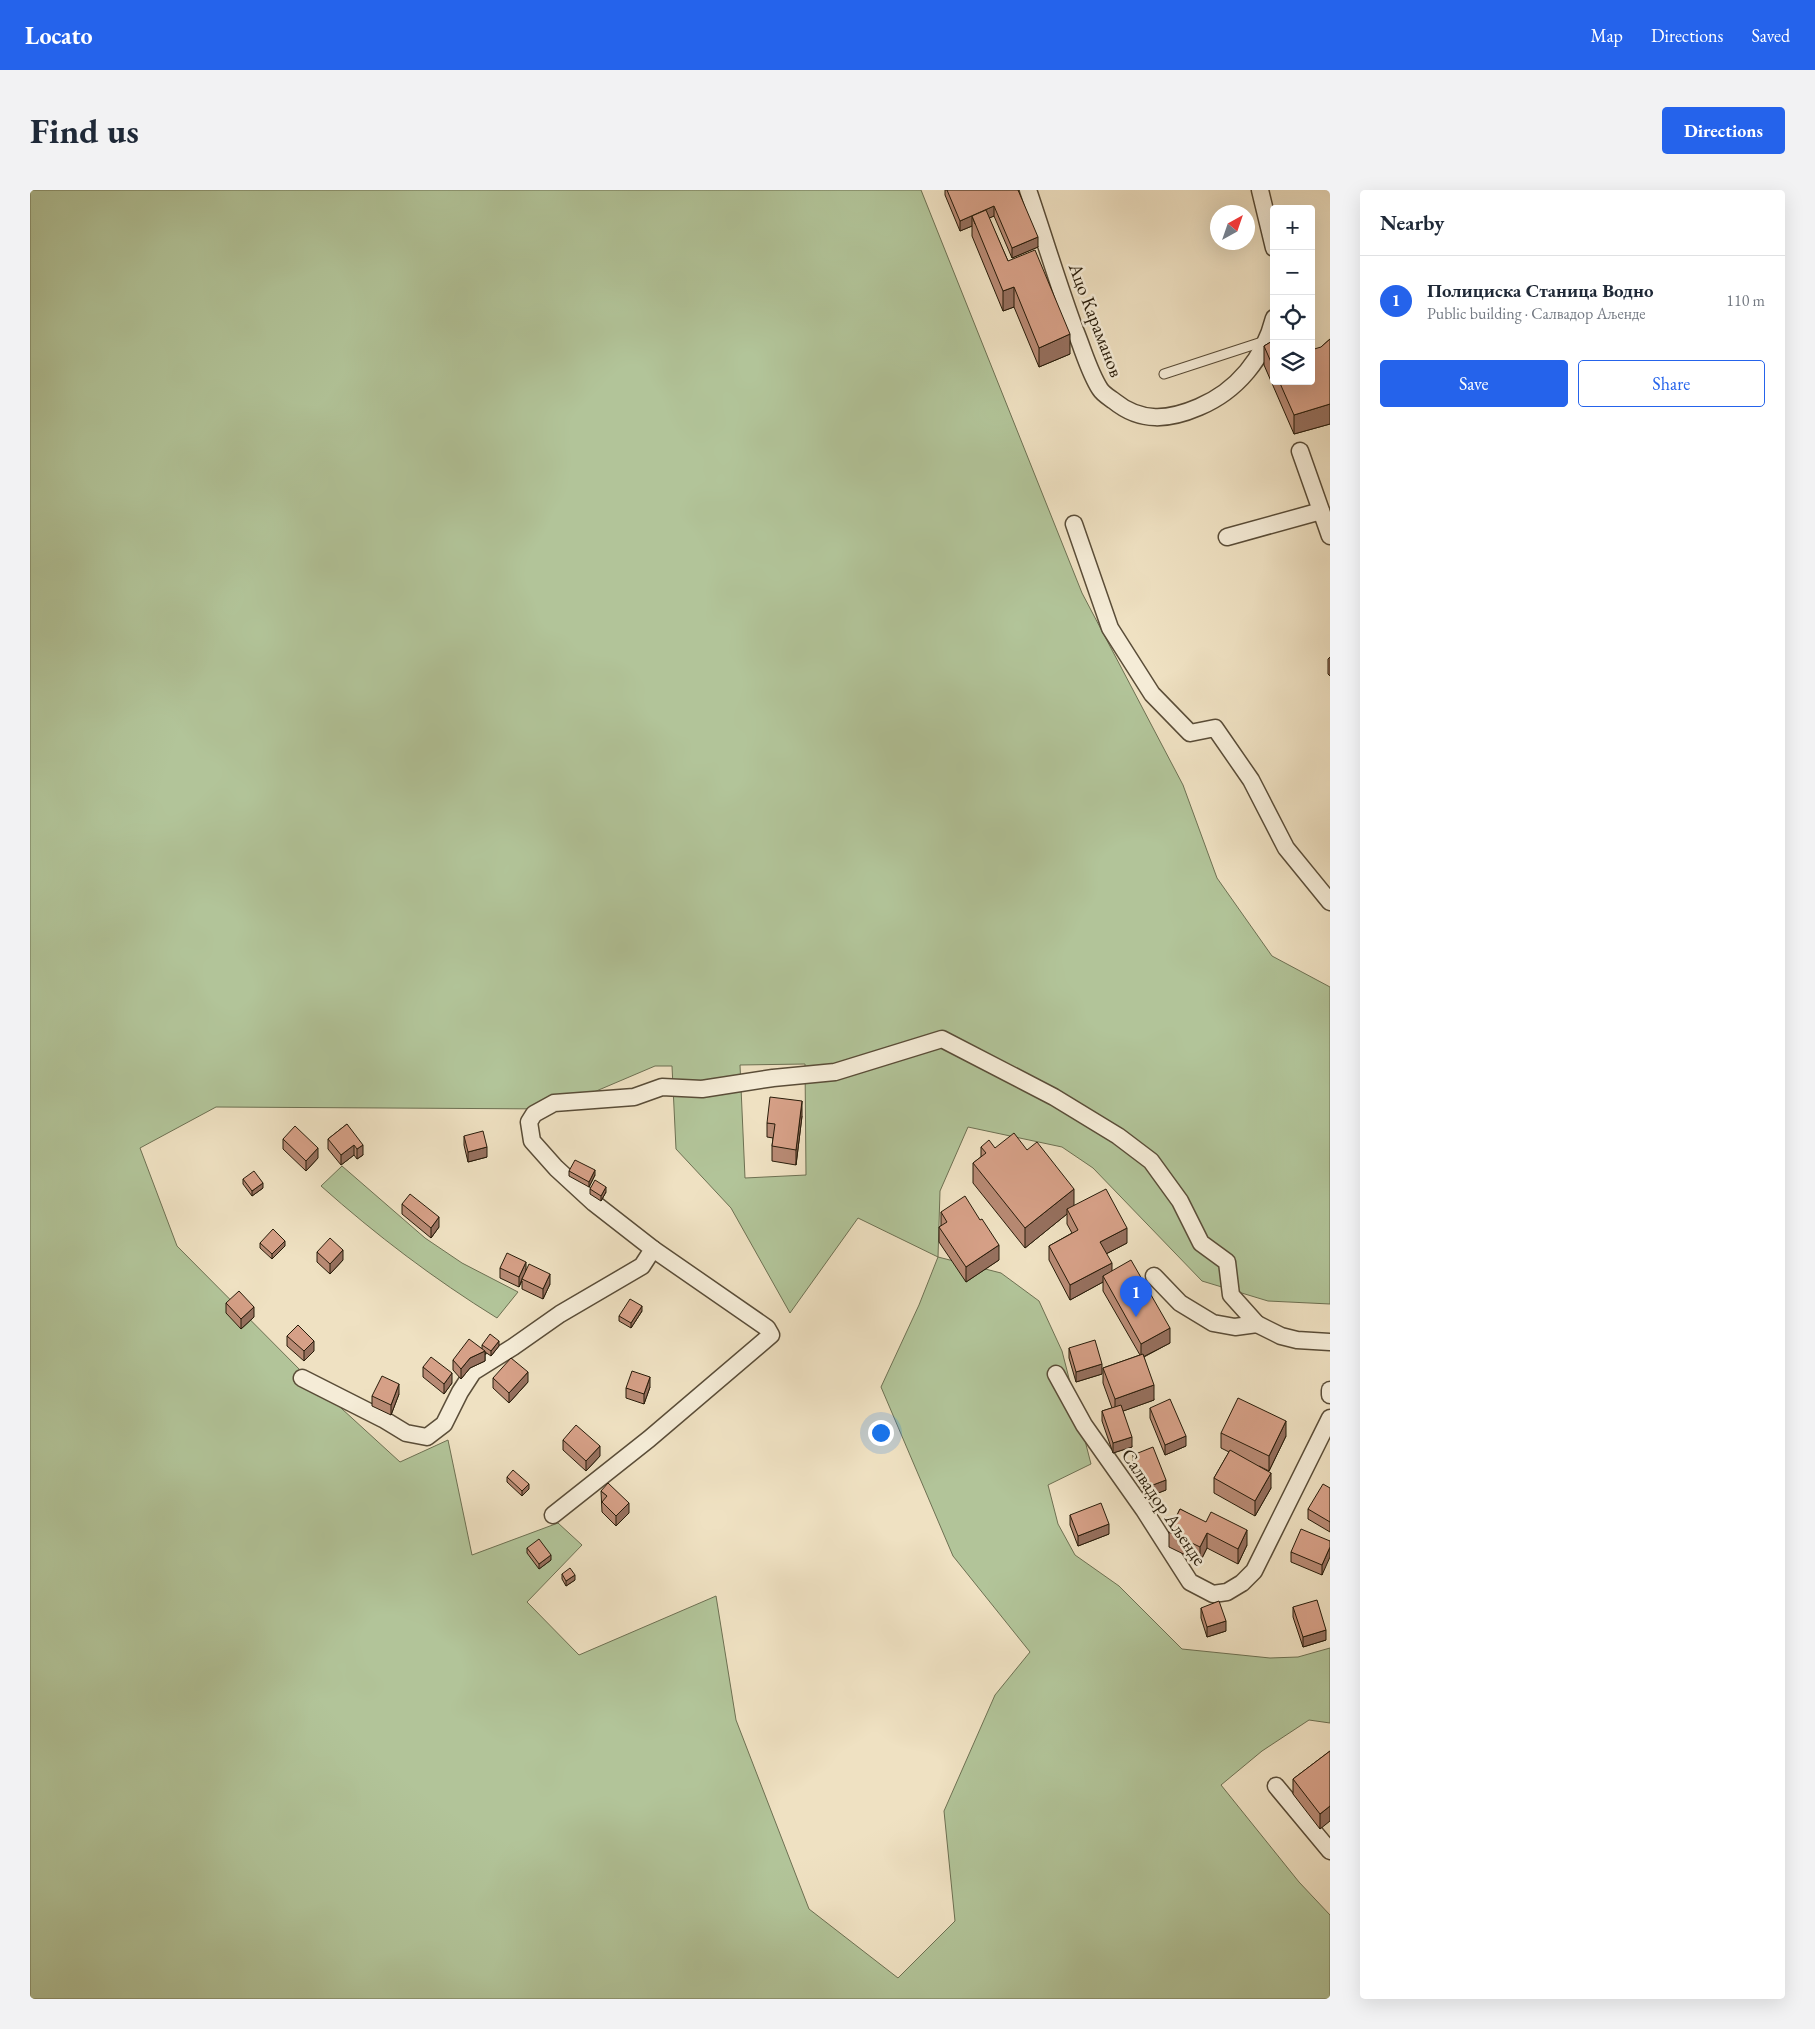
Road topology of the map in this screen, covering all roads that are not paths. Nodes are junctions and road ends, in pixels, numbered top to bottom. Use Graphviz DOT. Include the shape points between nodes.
graph roads {
  1 [pos="1028,190"];
  2 [pos="1260,190"];
  3 [pos="1270,231"];
  4 [pos="1270,330"];
  5 [pos="1266,341"];
  6 [pos="1164,374"];
  7 [pos="1300,452"];
  8 [pos="1321,511"];
  9 [pos="1074,524"];
  10 [pos="1330,536"];
  11 [pos="1227,537"];
  12 [pos="1330,902"];
  13 [pos="653,1249"];
  14 [pos="1154,1276"];
  15 [pos="1258,1324"];
  16 [pos="1330,1342"];
  17 [pos="1056,1374"];
  18 [pos="302,1378"];
  19 [pos="1330,1390"];
  20 [pos="1330,1395"];
  21 [pos="1330,1418"];
  22 [pos="553,1515"];
  23 [pos="1276,1786"];
  24 [pos="1330,1851"];
  1 -- 5 [label="street, Ацо Караманов" via="1064,299 1100,390 1126,411 1153,418 1171,417 1208,403 1238,383"];
  2 -- 3 [label="street"];
  4 -- 5 [label="street, Ацо Караманов"];
  5 -- 6 [label="lane"];
  7 -- 8 [label="street"];
  8 -- 10 [label="street"];
  8 -- 11 [label="street"];
  9 -- 12 [label="street" via="1110,628 1152,694 1190,733 1215,728 1251,780 1286,848"];
  13 -- 15 [label="street" via="594,1203 556,1168 532,1140 529,1122 534,1114 554,1103 634,1097 662,1087 702,1089 835,1072 942,1039 1054,1097 1118,1136 1151,1162 1180,1201 1201,1243 1227,1262 1231,1295"];
  13 -- 18 [label="street" via="642,1266 560,1314 473,1372 444,1424 427,1437 406,1433"];
  13 -- 22 [label="street" via="767,1328 771,1335 649,1439"];
  14 -- 15 [label="street" via="1180,1303 1213,1323 1234,1327"];
  15 -- 16 [label="street" via="1297,1340"];
  17 -- 21 [label="street, Салвадор Аљенде" via="1084,1425 1190,1582 1213,1594 1227,1592 1254,1571"];
  19 -- 20 [label="street"];
  23 -- 24 [label="street"];
}
